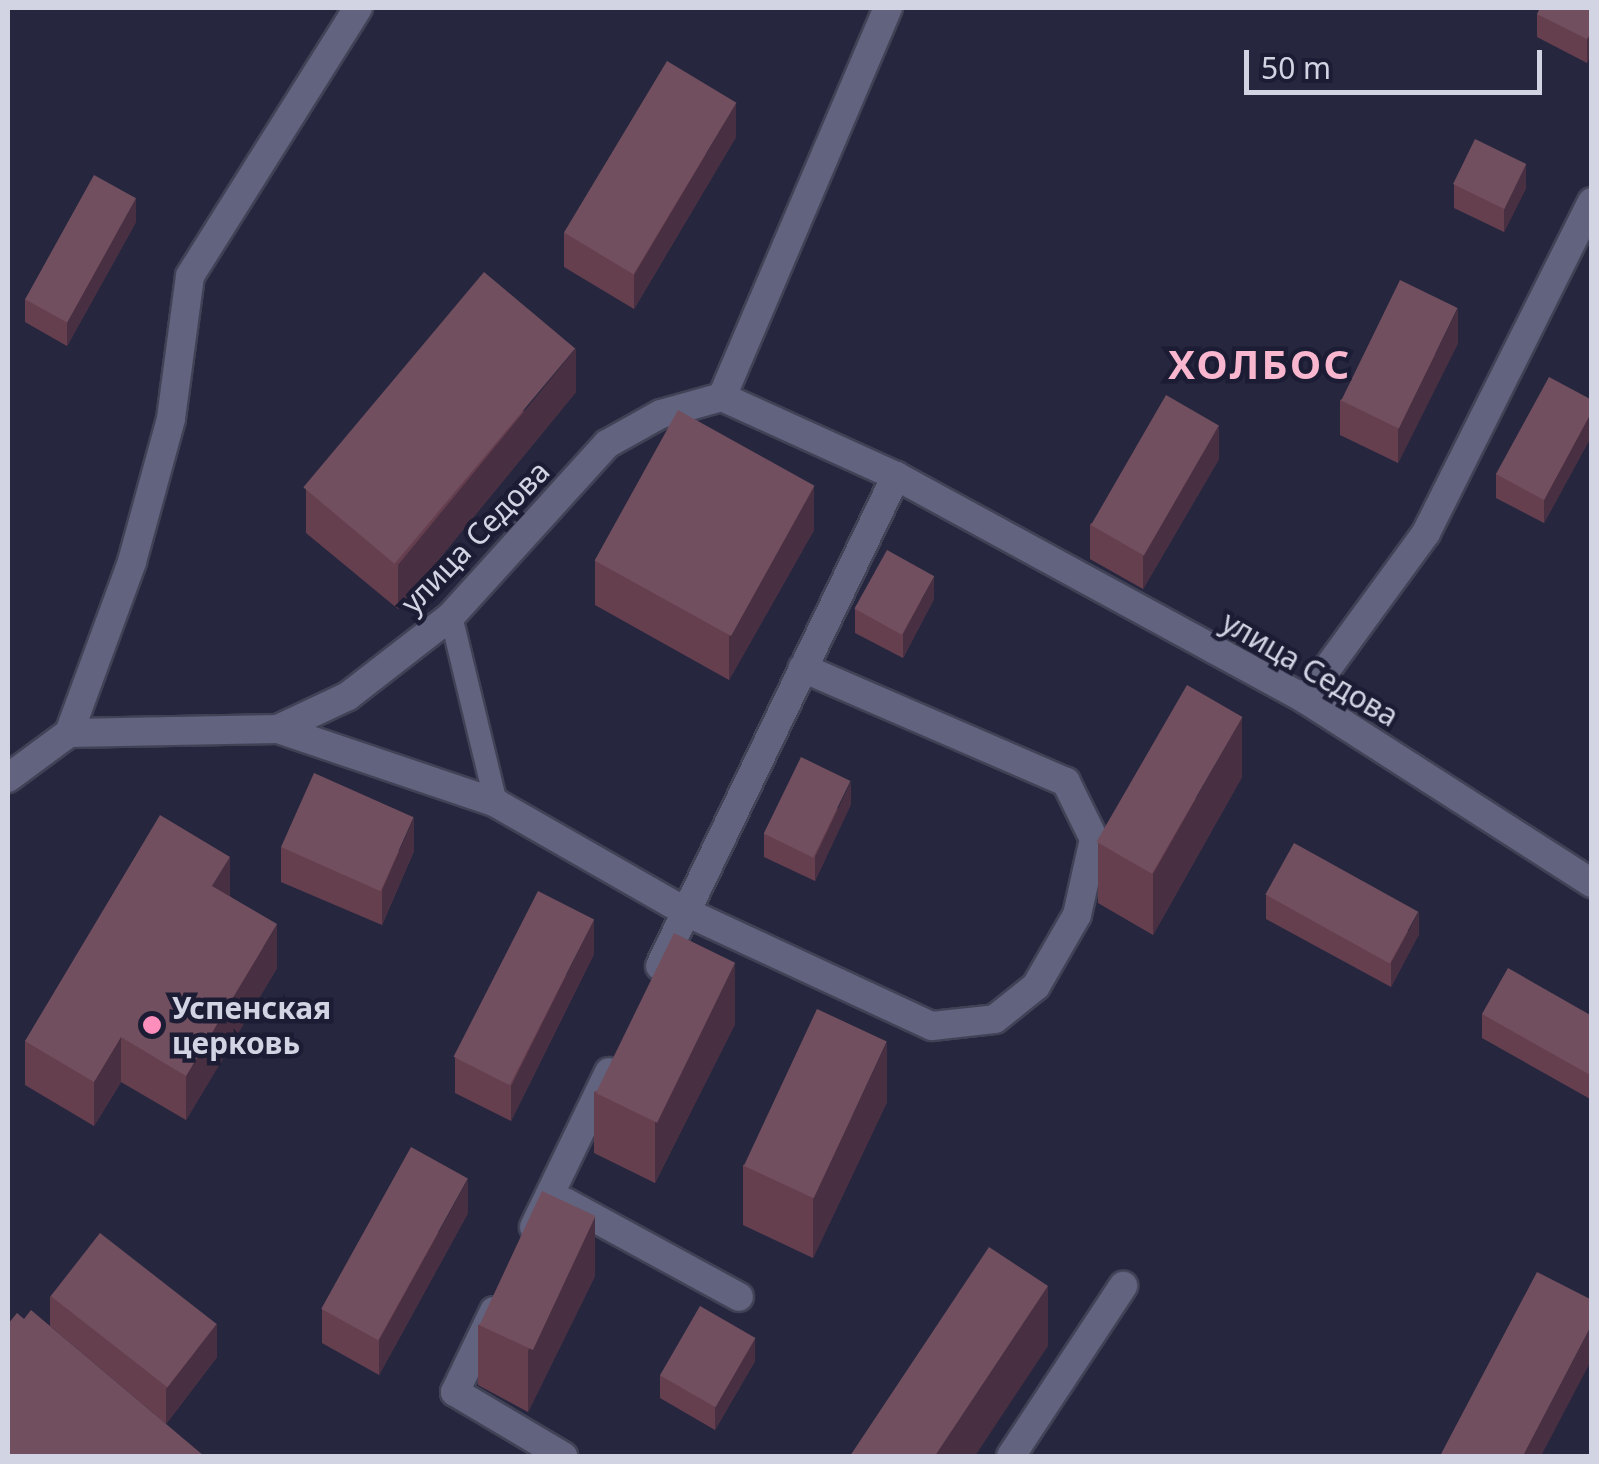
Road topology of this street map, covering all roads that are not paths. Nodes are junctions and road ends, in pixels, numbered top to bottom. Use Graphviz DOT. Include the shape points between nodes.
graph roads {
  1 [pos="358,8"];
  2 [pos="888,8"];
  3 [pos="1592,202"];
  4 [pos="722,397"];
  5 [pos="896,476"];
  6 [pos="451,616"];
  7 [pos="803,668"];
  8 [pos="1305,700"];
  9 [pos="278,729"];
  10 [pos="69,733"];
  11 [pos="8,778"];
  12 [pos="496,804"];
  13 [pos="1592,884"];
  14 [pos="686,912"];
  15 [pos="644,1000"];
  16 [pos="626,1036"];
  17 [pos="550,1194"];
  18 [pos="524,1248"];
  19 [pos="507,1284"];
  20 [pos="1123,1286"];
  21 [pos="739,1297"];
  22 [pos="563,1456"];
  23 [pos="1011,1456"];
  1 -- 10 [label="street" via="190,276 166,436 132,562"];
  2 -- 4 [label="street"];
  3 -- 8 [label="street" via="1426,533"];
  4 -- 5 [label="street, улица Седова"];
  4 -- 6 [label="street, улица Седова" via="661,414 608,444"];
  5 -- 7 [label="street"];
  5 -- 8 [label="street, улица Седова"];
  6 -- 9 [label="street, улица Седова" via="348,696"];
  6 -- 12 [label="lane"];
  7 -- 14 [label="street"];
  7 -- 14 [label="street" via="1066,782 1094,839 1077,915 1036,986 995,1018 932,1026"];
  8 -- 13 [label="street, улица Седова"];
  9 -- 10 [label="street, улица Седова"];
  9 -- 12 [label="street"];
  10 -- 11 [label="street"];
  12 -- 14 [label="street"];
  14 -- 15 [label="street"];
  16 -- 17 [label="street"];
  17 -- 18 [label="street"];
  17 -- 21 [label="street"];
  19 -- 22 [label="street" via="455,1392"];
  20 -- 23 [label="street"];
}
